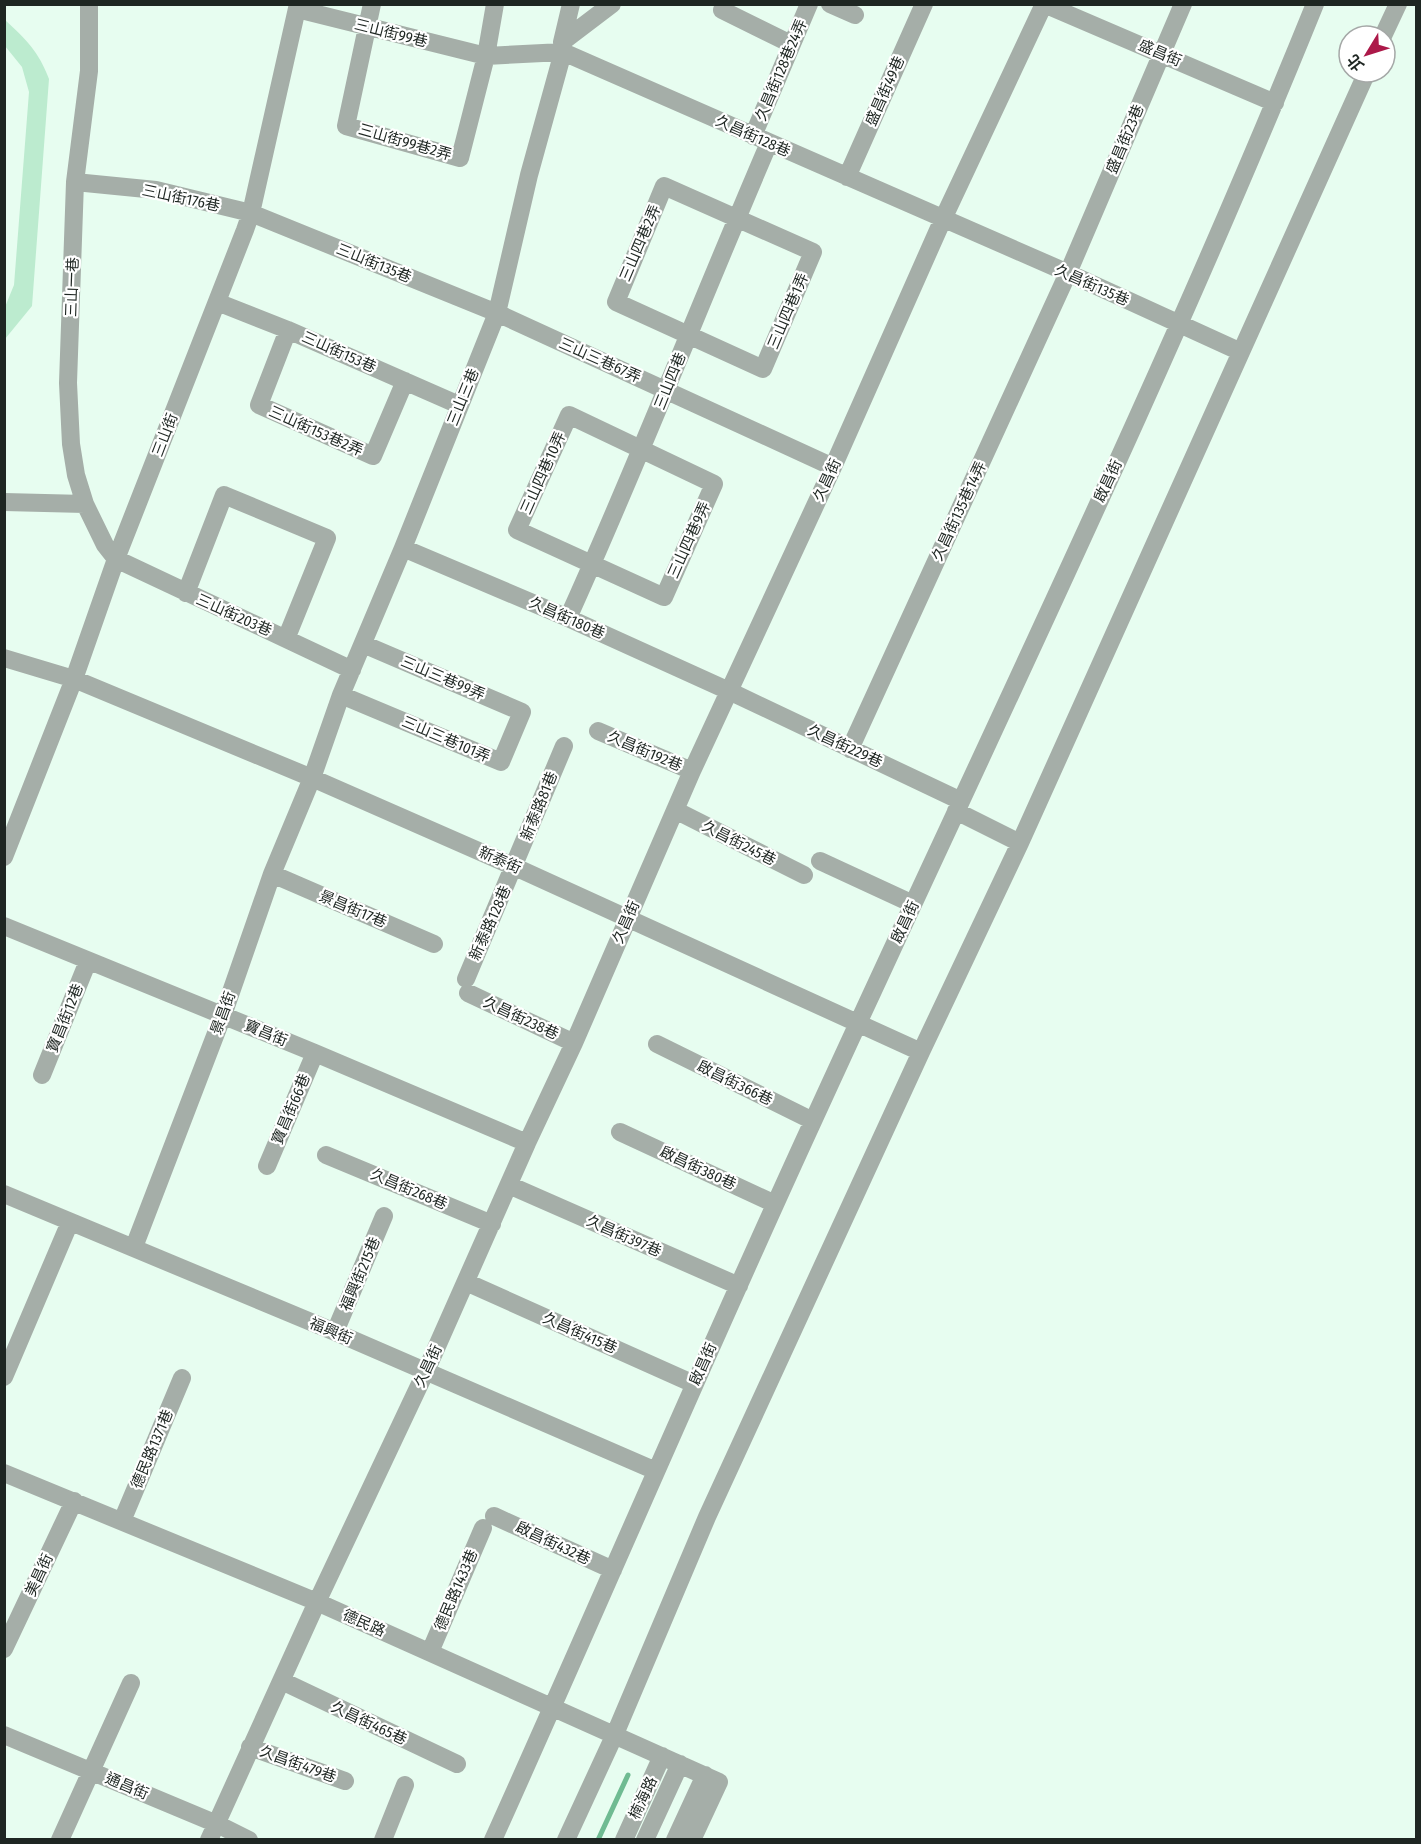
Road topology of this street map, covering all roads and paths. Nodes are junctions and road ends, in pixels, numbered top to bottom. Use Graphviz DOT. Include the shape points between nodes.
graph roads {
  1 [pos="89,4"];
  2 [pos="372,4"];
  3 [pos="495,4"];
  4 [pos="572,4"];
  5 [pos="612,4"];
  6 [pos="810,4"];
  7 [pos="830,4"];
  8 [pos="924,4"];
  9 [pos="1044,4"];
  10 [pos="1183,4"];
  11 [pos="1315,4"];
  12 [pos="1398,4"];
  13 [pos="297,7"];
  14 [pos="722,10"];
  15 [pos="855,15"];
  16 [pos="1389,24"];
  17 [pos="367,27"];
  18 [pos="791,44"];
  19 [pos="563,47"];
  20 [pos="1161,54"];
  21 [pos="486,56"];
  22 [pos="1362,84"];
  23 [pos="1275,103"];
  24 [pos="761,140"];
  25 [pos="847,177"];
  26 [pos="75,182"];
  27 [pos="251,213"];
  28 [pos="737,217"];
  29 [pos="943,219"];
  30 [pos="1068,273"];
  31 [pos="217,302"];
  32 [pos="497,313"];
  33 [pos="1179,324"];
  34 [pos="288,330"];
  35 [pos="688,335"];
  36 [pos="1241,352"];
  37 [pos="405,381"];
  38 [pos="666,390"];
  39 [pos="459,405"];
  40 [pos="642,450"];
  41 [pos="833,467"];
  42 [pos="4,502"];
  43 [pos="85,504"];
  44 [pos="403,548"];
  45 [pos="116,559"];
  46 [pos="592,565"];
  47 [pos="186,593"];
  48 [pos="568,618"];
  49 [pos="286,639"];
  50 [pos="363,644"];
  51 [pos="4,658"];
  52 [pos="352,670"];
  53 [pos="74,679"];
  54 [pos="729,691"];
  55 [pos="341,695"];
  56 [pos="522,712"];
  57 [pos="598,731"];
  58 [pos="564,746"];
  59 [pos="850,749"];
  60 [pos="692,771"];
  61 [pos="312,778"];
  62 [pos="958,806"];
  63 [pos="675,810"];
  64 [pos="1020,843"];
  65 [pos="4,857"];
  66 [pos="820,861"];
  67 [pos="515,867"];
  68 [pos="272,874"];
  69 [pos="804,875"];
  70 [pos="913,904"];
  71 [pos="628,918"];
  72 [pos="4,926"];
  73 [pos="434,944"];
  74 [pos="88,961"];
  75 [pos="467,986"];
  76 [pos="223,1015"];
  77 [pos="858,1023"];
  78 [pos="573,1043"];
  79 [pos="657,1044"];
  80 [pos="921,1052"];
  81 [pos="315,1053"];
  82 [pos="42,1075"];
  83 [pos="813,1121"];
  84 [pos="620,1132"];
  85 [pos="527,1143"];
  86 [pos="326,1155"];
  87 [pos="267,1166"];
  88 [pos="509,1185"];
  89 [pos="4,1194"];
  90 [pos="776,1204"];
  91 [pos="384,1216"];
  92 [pos="70,1222"];
  93 [pos="492,1224"];
  94 [pos="134,1247"];
  95 [pos="466,1282"];
  96 [pos="738,1286"];
  97 [pos="335,1332"];
  98 [pos="426,1371"];
  99 [pos="4,1377"];
  100 [pos="182,1378"];
  101 [pos="694,1384"];
  102 [pos="656,1471"];
  103 [pos="4,1473"];
  104 [pos="74,1501"];
  105 [pos="122,1521"];
  106 [pos="488,1522"];
  107 [pos="613,1570"];
  108 [pos="316,1602"];
  109 [pos="4,1649"];
  110 [pos="430,1652"];
  111 [pos="282,1681"];
  112 [pos="131,1683"];
  113 [pos="553,1707"];
  114 [pos="615,1734"];
  115 [pos="4,1735"];
  116 [pos="250,1747"];
  117 [pos="662,1756"];
  118 [pos="457,1764"];
  119 [pos="680,1764"];
  120 [pos="91,1771"];
  121 [pos="712,1779"];
  122 [pos="345,1781"];
  123 [pos="405,1785"];
  124 [pos="213,1832"];
  125 [pos="60,1839"];
  126 [pos="249,1839"];
  127 [pos="383,1839"];
  128 [pos="493,1839"];
  129 [pos="566,1839"];
  130 [pos="624,1839"];
  131 [pos="645,1839"];
  132 [pos="675,1839"];
  133 [pos="692,1839"];
  1 -- 26 [label="street, 三山一巷" via="89,71"];
  2 -- 17 [label="street"];
  3 -- 21 [label="street"];
  4 -- 19 [label="street, 三山三巷"];
  5 -- 19 [label="street"];
  6 -- 18 [label="street, 久昌街128巷24弄"];
  7 -- 15 [label="street"];
  8 -- 25 [label="street, 盛昌街49巷"];
  9 -- 20 [label="street, 盛昌街"];
  9 -- 29 [label="street, 久昌街"];
  10 -- 20 [label="street, 盛昌街23巷"];
  11 -- 23 [label="street, 啟昌街"];
  12 -- 16 [label="street"];
  13 -- 17 [label="street, 三山街99巷"];
  13 -- 27 [label="street, 三山街"];
  14 -- 18 [label="street"];
  17 -- 21 [label="street, 三山街99巷"];
  17 -- 21 [label="street, 三山街99巷2弄" via="346,126 460,158"];
  18 -- 24 [label="street, 久昌街128巷24弄"];
  19 -- 21 [label="street, 三山街99巷"];
  19 -- 24 [label="street, 久昌街128巷"];
  19 -- 32 [label="street, 三山三巷"];
  20 -- 23 [label="street, 盛昌街"];
  20 -- 30 [label="street, 盛昌街23巷"];
  22 -- 36 [label="street"];
  23 -- 33 [label="street, 啟昌街"];
  24 -- 25 [label="street, 久昌街128巷"];
  24 -- 28 [label="street, 三山四巷"];
  25 -- 29 [label="street, 久昌街128巷"];
  26 -- 27 [label="street, 三山街176巷" via="156,190"];
  26 -- 43 [label="street, 三山一巷" via="68,383 71,444"];
  27 -- 31 [label="street, 三山街"];
  27 -- 32 [label="street, 三山街135巷"];
  28 -- 35 [label="street, 三山四巷"];
  28 -- 35 [label="street, 三山四巷2弄" via="664,186 616,302"];
  28 -- 35 [label="street, 三山四巷1弄" via="813,252 782,327 764,369"];
  29 -- 30 [label="street, 久昌街135巷"];
  29 -- 41 [label="street, 久昌街"];
  30 -- 33 [label="street, 久昌街135巷"];
  30 -- 59 [label="street, 久昌街135巷14弄"];
  31 -- 34 [label="street, 三山街153巷"];
  31 -- 45 [label="street, 三山街"];
  32 -- 38 [label="street, 三山三巷67弄"];
  32 -- 39 [label="street, 三山三巷"];
  33 -- 36 [label="street, 久昌街135巷"];
  33 -- 62 [label="street, 啟昌街"];
  34 -- 37 [label="street, 三山街153巷"];
  34 -- 37 [label="street, 三山街153巷2弄" via="259,405 374,456"];
  35 -- 38 [label="street, 三山四巷"];
  36 -- 64 [label="street"];
  37 -- 39 [label="street, 三山街153巷"];
  38 -- 40 [label="street, 三山四巷"];
  38 -- 41 [label="street, 三山三巷67弄"];
  39 -- 44 [label="street, 三山三巷"];
  40 -- 46 [label="street, 三山四巷"];
  40 -- 46 [label="street, 三山四巷9弄" via="714,484 664,597"];
  40 -- 46 [label="street, 三山四巷10弄" via="569,415 517,530"];
  41 -- 54 [label="street, 久昌街"];
  42 -- 43 [label="street"];
  43 -- 45 [label="street, 三山一巷"];
  44 -- 48 [label="street, 久昌街180巷"];
  44 -- 50 [label="street, 三山三巷"];
  45 -- 47 [label="street, 三山街203巷"];
  45 -- 53 [label="street, 三山街"];
  46 -- 48 [label="street, 三山四巷"];
  47 -- 49 [label="street, 三山街203巷"];
  47 -- 49 [label="street" via="224,495 327,538"];
  48 -- 54 [label="street, 久昌街180巷"];
  49 -- 52 [label="street, 三山街203巷"];
  50 -- 52 [label="street, 三山三巷"];
  50 -- 56 [label="street, 三山三巷99弄"];
  51 -- 53 [label="street, 新泰街"];
  52 -- 55 [label="street, 三山三巷"];
  53 -- 61 [label="street, 新泰街"];
  53 -- 65 [label="street, 三山街"];
  54 -- 59 [label="street, 久昌街229巷"];
  54 -- 60 [label="street, 久昌街"];
  55 -- 56 [label="street, 三山三巷101弄" via="501,762"];
  55 -- 61 [label="street, 三山三巷"];
  57 -- 60 [label="street, 久昌街192巷"];
  58 -- 67 [label="street, 新泰路81巷"];
  59 -- 62 [label="street, 久昌街229巷"];
  60 -- 63 [label="street, 久昌街"];
  61 -- 67 [label="street, 新泰街"];
  61 -- 68 [label="street, 景昌街"];
  62 -- 64 [label="street, 久昌街229巷"];
  62 -- 70 [label="street, 啟昌街"];
  63 -- 69 [label="street, 久昌街245巷"];
  63 -- 71 [label="street, 久昌街"];
  64 -- 80 [label="street"];
  66 -- 70 [label="street"];
  67 -- 71 [label="street, 新泰街"];
  67 -- 75 [label="street, 新泰路128巷"];
  68 -- 73 [label="street, 景昌街17巷"];
  68 -- 76 [label="street, 景昌街"];
  70 -- 77 [label="street, 啟昌街"];
  71 -- 77 [label="street, 新泰街"];
  71 -- 78 [label="street, 久昌街"];
  72 -- 74 [label="street, 寶昌街"];
  74 -- 76 [label="street, 寶昌街"];
  74 -- 82 [label="street, 寶昌街12巷"];
  75 -- 78 [label="street, 久昌街238巷"];
  76 -- 81 [label="street, 寶昌街"];
  76 -- 94 [label="street, 景昌街"];
  77 -- 80 [label="street, 新泰街"];
  77 -- 83 [label="street, 啟昌街"];
  78 -- 85 [label="street, 久昌街"];
  79 -- 83 [label="street, 啟昌街366巷"];
  80 -- 114 [label="street" via="707,1517"];
  81 -- 85 [label="street, 寶昌街"];
  81 -- 87 [label="street, 寶昌街66巷"];
  83 -- 90 [label="street, 啟昌街"];
  84 -- 90 [label="street, 啟昌街380巷"];
  85 -- 88 [label="street, 久昌街"];
  86 -- 93 [label="street, 久昌街268巷"];
  88 -- 93 [label="street, 久昌街"];
  88 -- 96 [label="street, 久昌街397巷"];
  89 -- 92 [label="street, 福興街"];
  90 -- 96 [label="street, 啟昌街"];
  91 -- 97 [label="street, 福興街215巷"];
  92 -- 94 [label="street, 福興街"];
  92 -- 99 [label="street"];
  93 -- 95 [label="street, 久昌街"];
  94 -- 97 [label="street, 福興街"];
  95 -- 98 [label="street, 久昌街"];
  95 -- 101 [label="street, 久昌街415巷"];
  96 -- 101 [label="street, 啟昌街"];
  97 -- 98 [label="street, 福興街"];
  98 -- 102 [label="street, 福興街"];
  98 -- 108 [label="street, 久昌街"];
  100 -- 105 [label="street, 德民路1371巷"];
  101 -- 102 [label="street, 啟昌街"];
  102 -- 107 [label="street, 啟昌街"];
  103 -- 104 [label="street, 德民路"];
  104 -- 105 [label="street, 德民路"];
  104 -- 109 [label="street, 美昌街"];
  105 -- 108 [label="street, 德民路"];
  106 -- 107 [label="street, 啟昌街432巷"];
  106 -- 110 [label="street, 德民路1433巷"];
  107 -- 113 [label="street, 啟昌街"];
  108 -- 110 [label="street, 德民路"];
  108 -- 111 [label="street, 久昌街"];
  110 -- 113 [label="street, 德民路"];
  111 -- 116 [label="street, 久昌街"];
  111 -- 118 [label="street, 久昌街465巷"];
  112 -- 120 [label="street"];
  113 -- 114 [label="street, 德民路"];
  113 -- 128 [label="street, 啟昌街"];
  114 -- 117 [label="street, 德民路"];
  114 -- 129 [label="street"];
  115 -- 120 [label="street, 通昌街"];
  116 -- 122 [label="street, 久昌街479巷"];
  116 -- 124 [label="street, 久昌街"];
  117 -- 119 [label="street, 德民路"];
  117 -- 130 [label="street, 楠海路"];
  119 -- 121 [label="street, 德民路"];
  119 -- 131 [label="street, 楠海路"];
  120 -- 124 [label="street, 通昌街"];
  120 -- 125 [label="street"];
  121 -- 132 [label="street"];
  121 -- 133 [label="street"];
  123 -- 127 [label="street"];
  124 -- 126 [label="street, 通昌街"];
}
